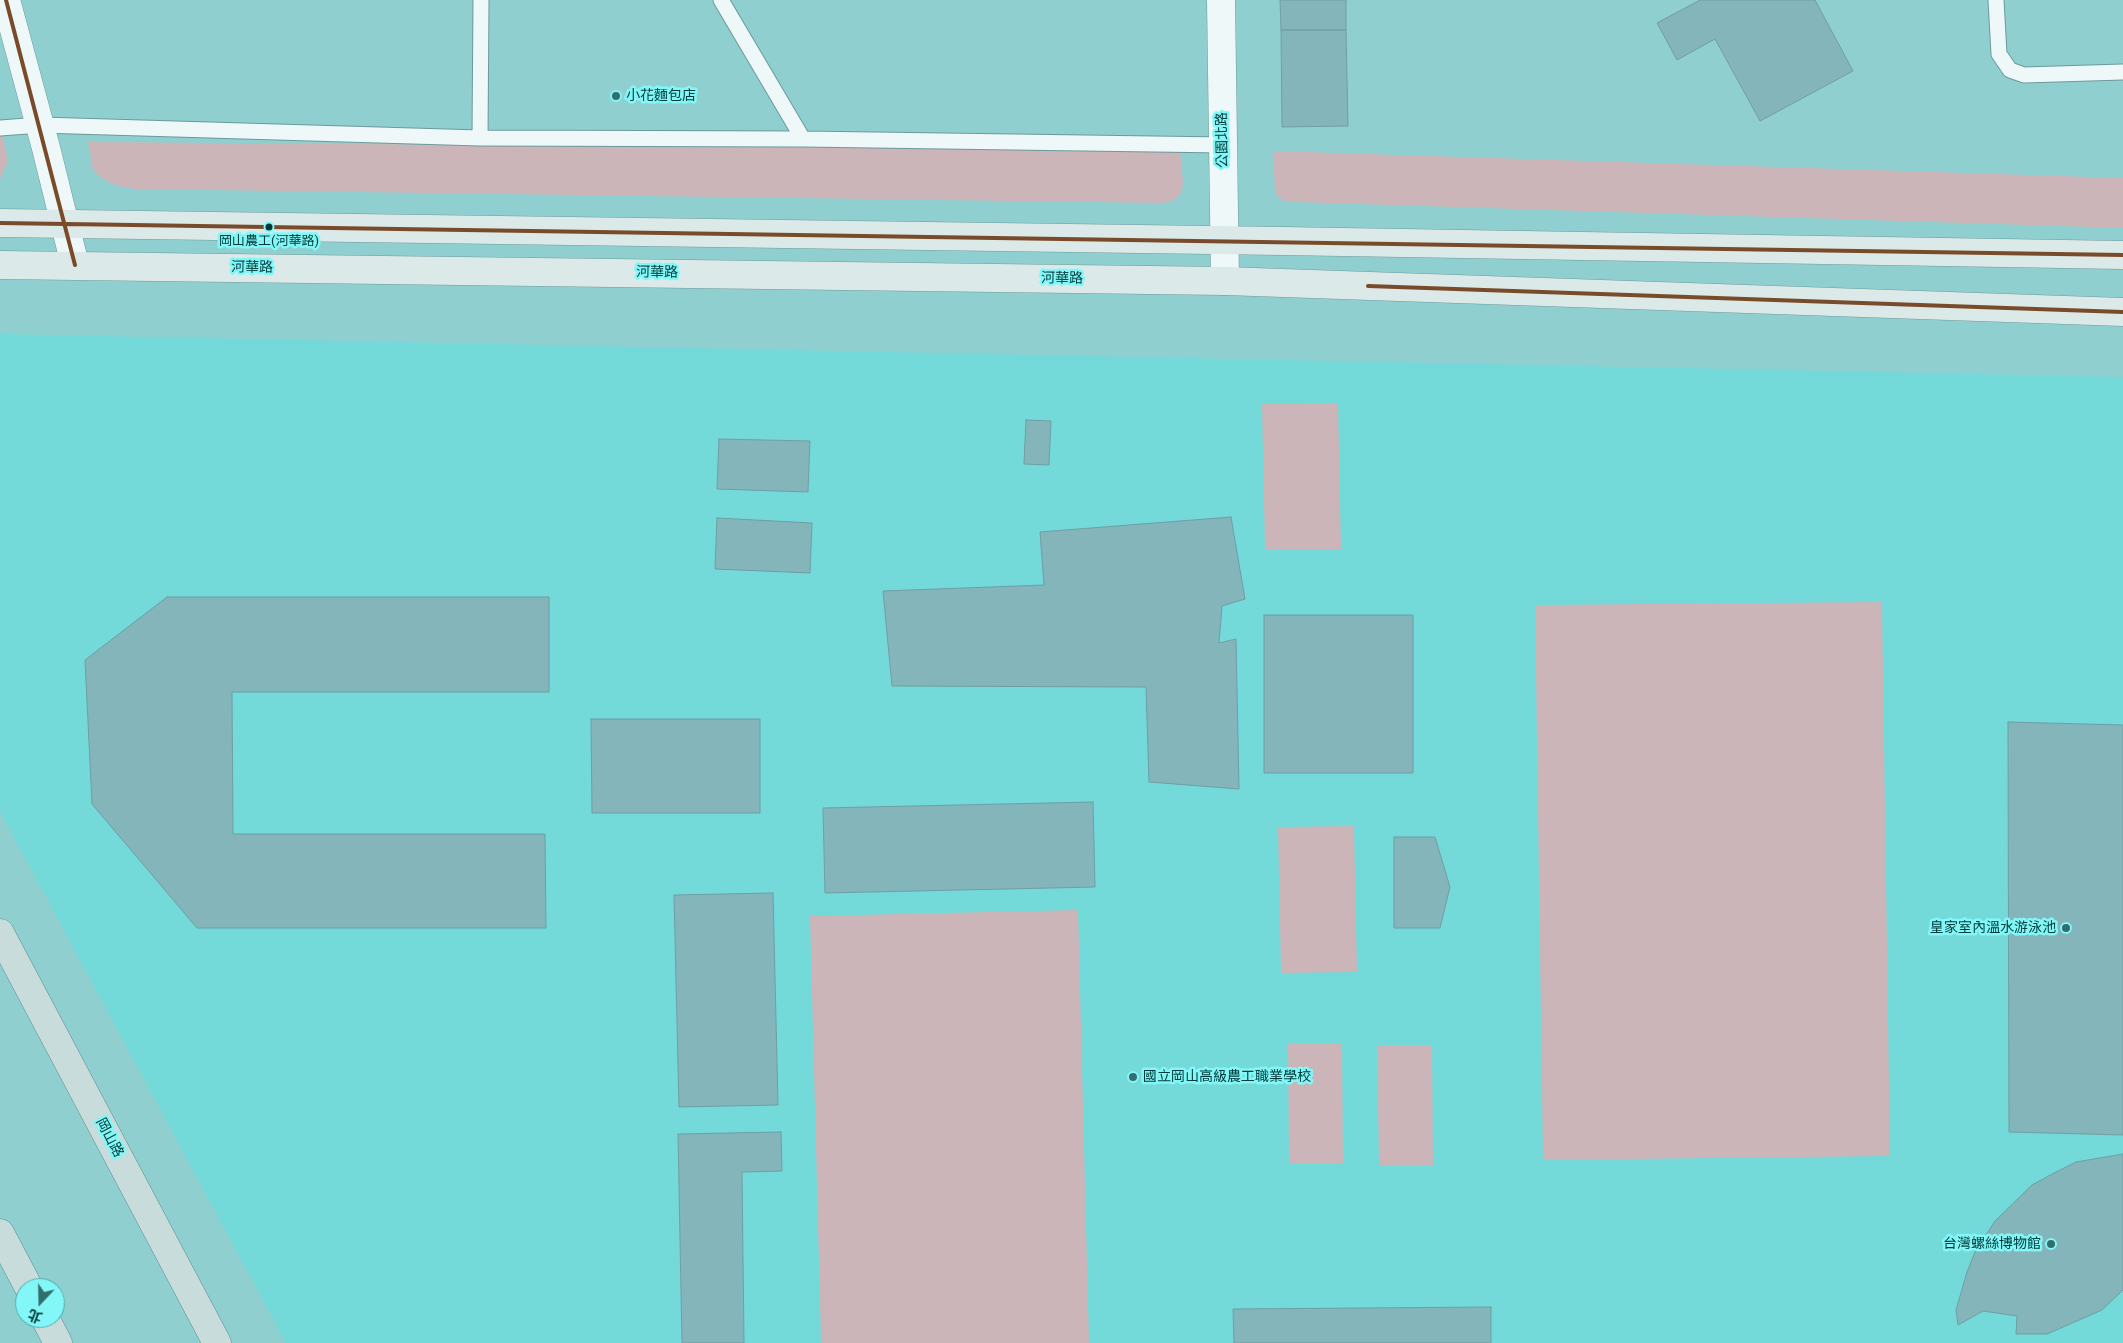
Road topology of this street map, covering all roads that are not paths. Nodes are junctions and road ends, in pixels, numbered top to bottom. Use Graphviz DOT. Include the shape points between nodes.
graph roads {
  1 [pos="6,0"];
  2 [pos="481,0"];
  3 [pos="721,0"];
  4 [pos="1221,0"];
  5 [pos="1996,0"];
  6 [pos="2123,72"];
  7 [pos="40,125"];
  8 [pos="0,128"];
  9 [pos="480,138"];
  10 [pos="803,139"];
  11 [pos="1224,145"];
  12 [pos="0,223"];
  13 [pos="66,224"];
  14 [pos="1224,240"];
  15 [pos="2123,255"];
  16 [pos="0,265"];
  17 [pos="75,265"];
  18 [pos="1224,281"];
  19 [pos="2123,312"];
  20 [pos="0,933"];
  21 [pos="0,1233"];
  22 [pos="24,1278"];
  23 [pos="50,1328"];
  24 [pos="58,1343"];
  25 [pos="217,1343"];
  1 -- 7 [label="street"];
  2 -- 9 [label="lane"];
  3 -- 10 [label="lane"];
  4 -- 11 [label="street, 公園北路"];
  5 -- 6 [label="lane" via="1999,54 2010,70 2024,75"];
  7 -- 8 [label="lane"];
  7 -- 9 [label="lane"];
  7 -- 13 [label="street"];
  9 -- 10 [label="lane"];
  10 -- 11 [label="lane"];
  11 -- 14 [label="street, 公園北路"];
  12 -- 13 [label="street"];
  13 -- 14 [label="street"];
  13 -- 17 [label="street"];
  14 -- 15 [label="street"];
  14 -- 18 [label="street, 公園北路"];
  16 -- 17 [label="street, 河華路"];
  17 -- 18 [label="street, 河華路"];
  18 -- 19 [label="street, 河華路"];
  20 -- 25 [label="main road, 岡山路"];
  21 -- 22 [label="main road"];
  23 -- 24 [label="main road"];
}
